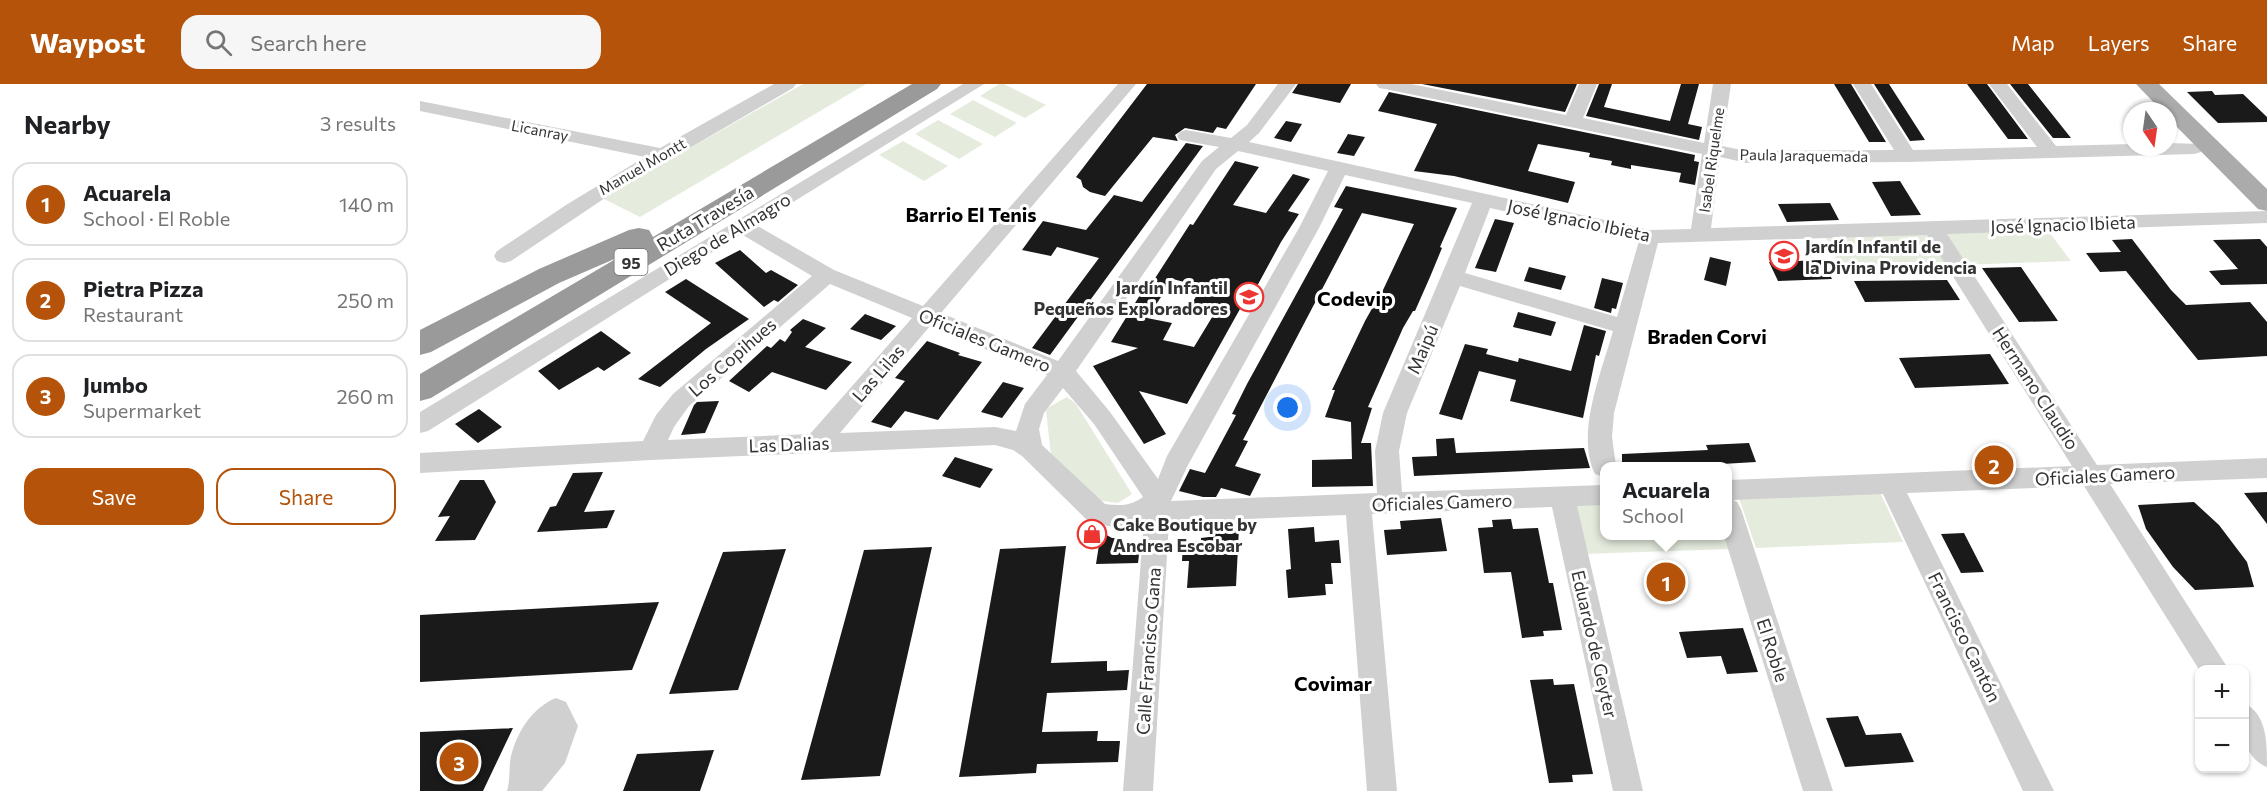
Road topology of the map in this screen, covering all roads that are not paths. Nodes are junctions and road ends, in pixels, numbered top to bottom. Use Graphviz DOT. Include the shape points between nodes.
graph roads {
  1 [pos="787,84"];
  2 [pos="906,84"];
  3 [pos="929,84"];
  4 [pos="945,84"];
  5 [pos="975,84"];
  6 [pos="1127,84"];
  7 [pos="1287,84"];
  8 [pos="1385,84"];
  9 [pos="1588,84"];
  10 [pos="1722,84"];
  11 [pos="1862,84"];
  12 [pos="1998,84"];
  13 [pos="2132,84"];
  14 [pos="2147,84"];
  15 [pos="1456,91"];
  16 [pos="2152,102"];
  17 [pos="2158,102"];
  18 [pos="420,106"];
  19 [pos="1573,122"];
  20 [pos="2177,126"];
  21 [pos="2177,128"];
  22 [pos="843,135"];
  23 [pos="1186,136"];
  24 [pos="1234,144"];
  25 [pos="2194,148"];
  26 [pos="1712,151"];
  27 [pos="2050,152"];
  28 [pos="660,154"];
  29 [pos="1907,156"];
  30 [pos="1339,168"];
  31 [pos="1483,200"];
  32 [pos="2266,215"];
  33 [pos="741,225"];
  34 [pos="1933,228"];
  35 [pos="654,231"];
  36 [pos="1700,236"];
  37 [pos="1650,237"];
  38 [pos="504,256"];
  39 [pos="827,275"];
  40 [pos="1453,277"];
  41 [pos="927,316"];
  42 [pos="1625,327"];
  43 [pos="420,344"];
  44 [pos="420,370"];
  45 [pos="1063,372"];
  46 [pos="420,389"];
  47 [pos="1033,410"];
  48 [pos="420,424"];
  49 [pos="978,435"];
  50 [pos="817,443"];
  51 [pos="1032,449"];
  52 [pos="651,450"];
  53 [pos="1604,462"];
  54 [pos="420,463"];
  55 [pos="2267,468"];
  56 [pos="2091,476"];
  57 [pos="1890,483"];
  58 [pos="1732,490"];
  59 [pos="1600,495"];
  60 [pos="1562,497"];
  61 [pos="1390,504"];
  62 [pos="1359,505"];
  63 [pos="1149,508"];
  64 [pos="1732,521"];
  65 [pos="2212,665"];
  66 [pos="2245,719"];
  67 [pos="2267,752"];
  68 [pos="1138,791"];
  69 [pos="1382,791"];
  70 [pos="1628,791"];
  71 [pos="1818,791"];
  72 [pos="2039,791"];
  1 -- 28 [label="street, Manuel Montt"];
  2 -- 35 [label="highway, Ruta Travesía / 95"];
  3 -- 22 [label="highway, Ruta Travesía / 95"];
  4 -- 22 [label="highway"];
  5 -- 33 [label="street, Diego de Almagro"];
  6 -- 41 [label="street, Las Lilas"];
  7 -- 24 [label="street" via="1253,129"];
  8 -- 15 [label="street, Paula Jaraquemada"];
  9 -- 19 [label="street"];
  10 -- 26 [label="street, Isabel Riquelme"];
  11 -- 29 [label="street"];
  12 -- 27 [label="street"];
  13 -- 16 [label="main road"];
  14 -- 17 [label="main road"];
  15 -- 19 [label="street, Paula Jaraquemada"];
  18 -- 28 [label="street, Licanray"];
  19 -- 26 [label="street, Paula Jaraquemada"];
  20 -- 32 [label="main road"];
  21 -- 25 [label="main road"];
  22 -- 46 [label="highway, Ruta Travesía / 95"];
  23 -- 24 [label="street, José Ignacio Ibieta"];
  24 -- 30 [label="street, José Ignacio Ibieta"];
  24 -- 45 [label="street" via="1209,165"];
  25 -- 27 [label="street, Paula Jaraquemada"];
  25 -- 32 [label="main road"];
  26 -- 29 [label="street, Paula Jaraquemada" via="1767,158"];
  26 -- 36 [label="street, Isabel Riquelme"];
  27 -- 29 [label="street, Paula Jaraquemada"];
  28 -- 38 [label="street, Manuel Montt" via="584,200"];
  30 -- 31 [label="street, José Ignacio Ibieta"];
  30 -- 63 [label="street, Calle Francisco Gana" via="1176,463 1166,489"];
  31 -- 37 [label="street, José Ignacio Ibieta"];
  31 -- 40 [label="street, Maipú"];
  32 -- 34 [label="street, José Ignacio Ibieta"];
  33 -- 39 [label="street, Oficiales Gamero"];
  33 -- 48 [label="street, Diego de Almagro"];
  34 -- 36 [label="street, José Ignacio Ibieta"];
  34 -- 56 [label="street, Hermano Claudio"];
  35 -- 43 [label="highway" via="549,276"];
  35 -- 44 [label="highway, Ruta Travesía / 95"];
  36 -- 37 [label="street, José Ignacio Ibieta"];
  37 -- 42 [label="street"];
  39 -- 41 [label="street, Oficiales Gamero"];
  39 -- 52 [label="street, Los Copihues" via="686,395 664,422"];
  40 -- 42 [label="street"];
  40 -- 61 [label="street, Maipú" via="1391,424 1387,451"];
  41 -- 45 [label="street, Oficiales Gamero"];
  41 -- 50 [label="street, Las Lilas"];
  42 -- 53 [label="street" via="1600,425"];
  45 -- 47 [label="street"];
  45 -- 63 [label="street, Oficiales Gamero" via="1102,418"];
  47 -- 49 [label="street"];
  47 -- 51 [label="street" via="1027,429"];
  49 -- 50 [label="street, Las Dalias"];
  49 -- 51 [label="street, Las Dalias" via="1020,442"];
  50 -- 52 [label="street, Las Dalias"];
  51 -- 63 [label="street, Las Dalias" via="1098,514 1118,517"];
  52 -- 54 [label="street, Las Dalias"];
  55 -- 56 [label="street, Oficiales Gamero"];
  56 -- 57 [label="street, Oficiales Gamero"];
  56 -- 65 [label="street, Hermano Claudio"];
  57 -- 58 [label="street, Oficiales Gamero"];
  57 -- 72 [label="street, Francisco Cantón"];
  59 -- 60 [label="street, Oficiales Gamero"];
  60 -- 61 [label="street, Oficiales Gamero"];
  60 -- 70 [label="street, Eduardo de Geyter"];
  61 -- 62 [label="street, Oficiales Gamero"];
  62 -- 63 [label="street, Oficiales Gamero"];
  62 -- 69 [label="street"];
  63 -- 68 [label="street, Calle Francisco Gana"];
  64 -- 71 [label="street, El Roble"];
  66 -- 67 [label="street"];
}
